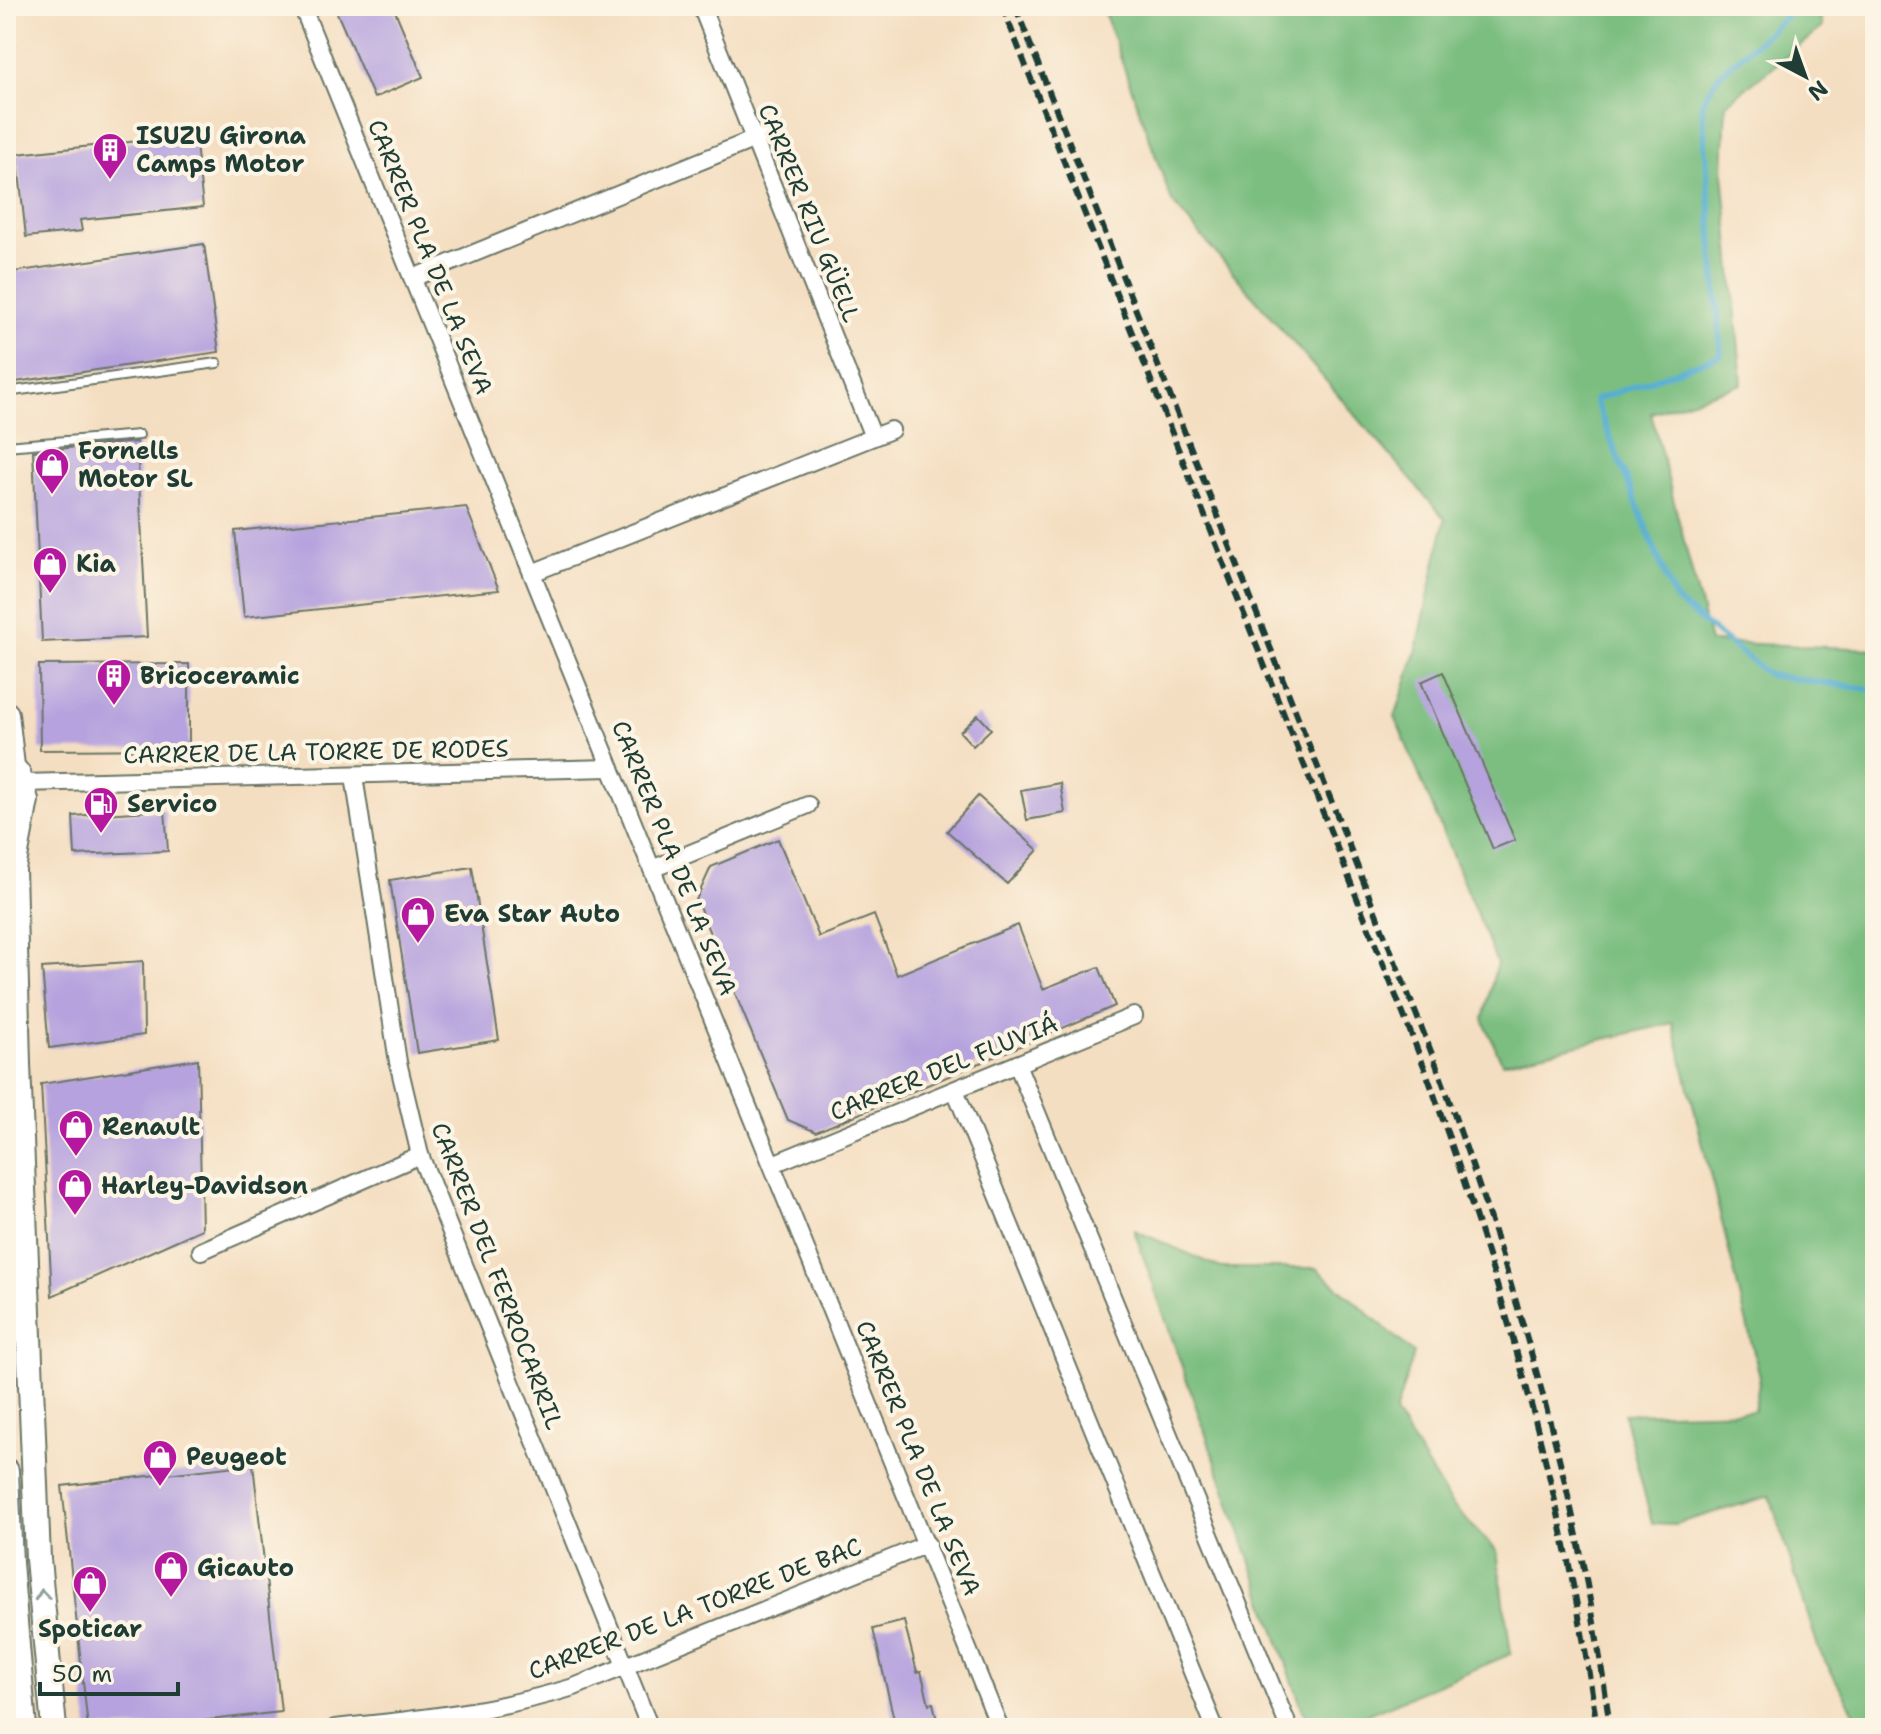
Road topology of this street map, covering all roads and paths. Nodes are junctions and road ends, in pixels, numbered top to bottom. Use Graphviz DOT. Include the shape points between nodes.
graph roads {
  1 [pos="302,6"];
  2 [pos="701,6"];
  3 [pos="772,132"];
  4 [pos="754,139"];
  5 [pos="413,278"];
  6 [pos="217,363"];
  7 [pos="6,392"];
  8 [pos="891,430"];
  9 [pos="139,435"];
  10 [pos="873,437"];
  11 [pos="6,446"];
  12 [pos="532,573"];
  13 [pos="6,714"];
  14 [pos="611,768"];
  15 [pos="14,770"];
  16 [pos="354,776"];
  17 [pos="808,805"];
  18 [pos="24,817"];
  19 [pos="6,844"];
  20 [pos="652,869"];
  21 [pos="1134,1016"];
  22 [pos="1017,1064"];
  23 [pos="955,1090"];
  24 [pos="420,1155"];
  25 [pos="773,1164"];
  26 [pos="201,1251"];
  27 [pos="6,1471"];
  28 [pos="927,1544"];
  29 [pos="625,1666"];
  30 [pos="24,1728"];
  31 [pos="54,1728"];
  32 [pos="335,1728"];
  33 [pos="650,1728"];
  34 [pos="1000,1728"];
  35 [pos="1215,1728"];
  36 [pos="1289,1728"];
  1 -- 5 [label="street, CARRER PLA DE LA SEVA"];
  2 -- 4 [label="street, CARRER RIU GÜELL"];
  3 -- 4 [label="street"];
  4 -- 5 [label="street"];
  4 -- 10 [label="street, CARRER RIU GÜELL"];
  5 -- 12 [label="street, CARRER PLA DE LA SEVA"];
  6 -- 7 [label="lane"];
  8 -- 10 [label="street"];
  9 -- 11 [label="lane"];
  10 -- 12 [label="street"];
  12 -- 14 [label="street, CARRER PLA DE LA SEVA"];
  13 -- 15 [label="main road"];
  14 -- 16 [label="street, CARRER DE LA TORRE DE RODES"];
  14 -- 20 [label="street, CARRER PLA DE LA SEVA"];
  15 -- 16 [label="street, CARRER DE LA TORRE DE RODES"];
  15 -- 18 [label="main road"];
  16 -- 24 [label="street, CARRER DEL FERROCARRIL" via="398,1062"];
  17 -- 20 [label="street"];
  18 -- 19 [label="main road"];
  31 -- 18 [label="main road, one-way" via="38,1559 18,1064 13,869"];
  20 -- 25 [label="street, CARRER PLA DE LA SEVA"];
  21 -- 22 [label="street, CARRER DEL FLUVIÁ"];
  22 -- 23 [label="street, CARRER DEL FLUVIÁ"];
  22 -- 36 [label="street"];
  23 -- 25 [label="street, CARRER DEL FLUVIÁ"];
  23 -- 35 [label="street"];
  24 -- 26 [label="street"];
  24 -- 29 [label="street, CARRER DEL FERROCARRIL"];
  25 -- 28 [label="street, CARRER PLA DE LA SEVA"];
  27 -- 30 [label="main road"];
  28 -- 29 [label="street, CARRER DE LA TORRE DE BAC"];
  28 -- 34 [label="street, CARRER PLA DE LA SEVA"];
  29 -- 32 [label="street, CARRER DE LA TORRE DE BAC" via="574,1687 485,1711"];
  29 -- 33 [label="street, CARRER DEL FERROCARRIL"];
}
